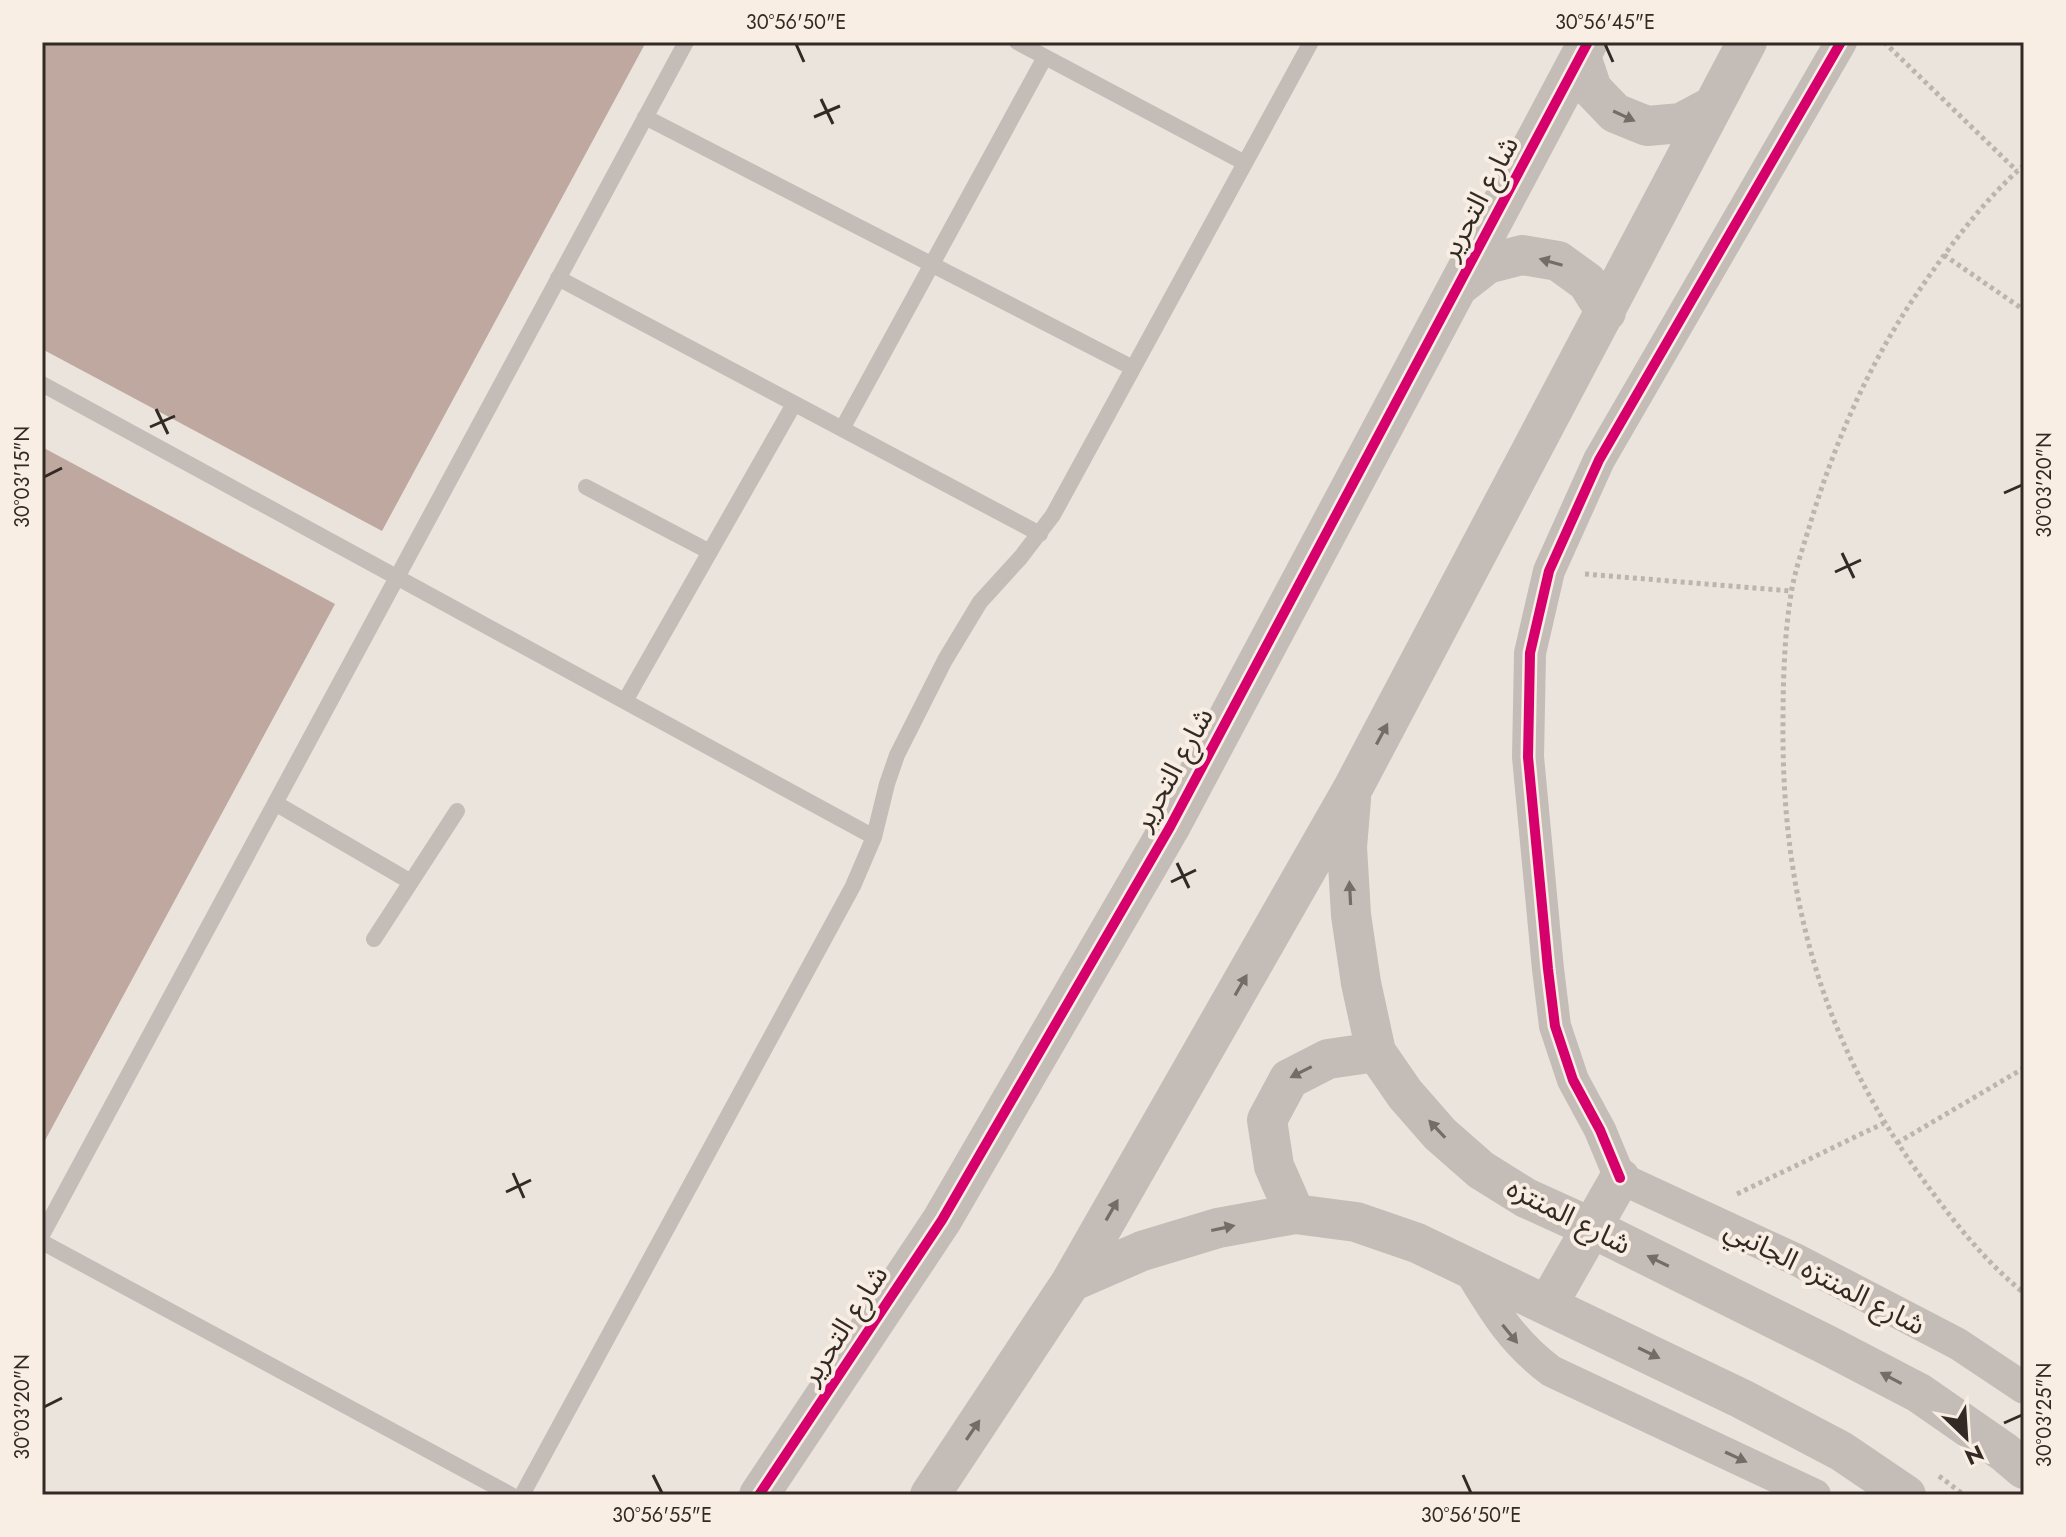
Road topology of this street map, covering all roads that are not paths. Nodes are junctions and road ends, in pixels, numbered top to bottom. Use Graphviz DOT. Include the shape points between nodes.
graph roads {
  1 [pos="686,42"];
  2 [pos="1017,42"];
  3 [pos="1311,42"];
  4 [pos="1747,42"];
  5 [pos="1841,42"];
  6 [pos="1584,49"];
  7 [pos="1045,57"];
  8 [pos="1711,107"];
  9 [pos="645,117"];
  10 [pos="1245,163"];
  11 [pos="932,265"];
  12 [pos="558,278"];
  13 [pos="1459,286"];
  14 [pos="1606,312"];
  15 [pos="1133,368"];
  16 [pos="42,384"];
  17 [pos="794,404"];
  18 [pos="842,429"];
  19 [pos="586,487"];
  20 [pos="1040,534"];
  21 [pos="710,552"];
  22 [pos="397,577"];
  23 [pos="625,701"];
  24 [pos="1352,790"];
  25 [pos="275,803"];
  26 [pos="457,811"];
  27 [pos="874,837"];
  28 [pos="411,882"];
  29 [pos="374,939"];
  30 [pos="1376,1052"];
  31 [pos="1620,1178"];
  32 [pos="1295,1214"];
  33 [pos="1592,1228"];
  34 [pos="42,1235"];
  35 [pos="42,1242"];
  36 [pos="1468,1268"];
  37 [pos="1071,1282"];
  38 [pos="1548,1304"];
  39 [pos="2024,1388"];
  40 [pos="2024,1469"];
  41 [pos="511,1495"];
  42 [pos="522,1495"];
  43 [pos="759,1495"];
  44 [pos="930,1495"];
  45 [pos="1815,1495"];
  46 [pos="1906,1495"];
  1 -- 9 [label="lane"];
  2 -- 7 [label="lane"];
  3 -- 10 [label="lane"];
  4 -- 8 [label="street"];
  5 -- 31 [label="street" via="1599,460 1549,571 1530,653 1528,757 1555,1026 1573,1080"];
  6 -- 8 [label="street, one-way" via="1592,89 1615,113 1647,126 1681,123"];
  6 -- 13 [label="street, شارع التحرير"];
  7 -- 10 [label="lane"];
  7 -- 11 [label="lane"];
  8 -- 14 [label="street"];
  9 -- 11 [label="lane"];
  9 -- 12 [label="lane"];
  10 -- 15 [label="lane"];
  11 -- 15 [label="lane"];
  11 -- 18 [label="lane"];
  12 -- 17 [label="lane"];
  12 -- 22 [label="lane"];
  14 -- 13 [label="street, one-way" via="1587,282 1558,261 1522,255 1487,264"];
  13 -- 43 [label="street, شارع التحرير" via="1123,909 942,1220"];
  24 -- 14 [label="street, one-way"];
  15 -- 20 [label="lane"];
  16 -- 22 [label="lane"];
  17 -- 18 [label="lane"];
  17 -- 21 [label="lane"];
  18 -- 20 [label="lane"];
  19 -- 21 [label="lane"];
  20 -- 27 [label="lane" via="980,602 945,660 897,755"];
  21 -- 23 [label="lane"];
  22 -- 23 [label="lane"];
  22 -- 25 [label="lane"];
  23 -- 27 [label="lane"];
  30 -- 24 [label="street, شارع المنتزه, one-way" via="1351,915 1347,847"];
  37 -- 24 [label="street, one-way"];
  25 -- 28 [label="lane"];
  25 -- 34 [label="lane"];
  26 -- 28 [label="lane"];
  27 -- 42 [label="lane" via="853,886"];
  28 -- 29 [label="lane"];
  30 -- 32 [label="street, one-way" via="1328,1059 1289,1079 1267,1120 1274,1166"];
  33 -- 30 [label="street, شارع المنتزه, one-way" via="1481,1170 1440,1134"];
  31 -- 33 [label="street"];
  31 -- 39 [label="street, شارع المنتزه الجانبي" via="1795,1259 1958,1344"];
  32 -- 36 [label="street" via="1356,1222"];
  37 -- 32 [label="street, one-way" via="1142,1251 1218,1228"];
  33 -- 38 [label="street"];
  40 -- 33 [label="street, شارع المنتزه, one-way" via="1919,1393"];
  35 -- 41 [label="lane"];
  36 -- 38 [label="street"];
  36 -- 45 [label="street, one-way" via="1504,1327 1551,1371"];
  44 -- 37 [label="street, one-way"];
  38 -- 46 [label="street, one-way" via="1841,1451"];
}
